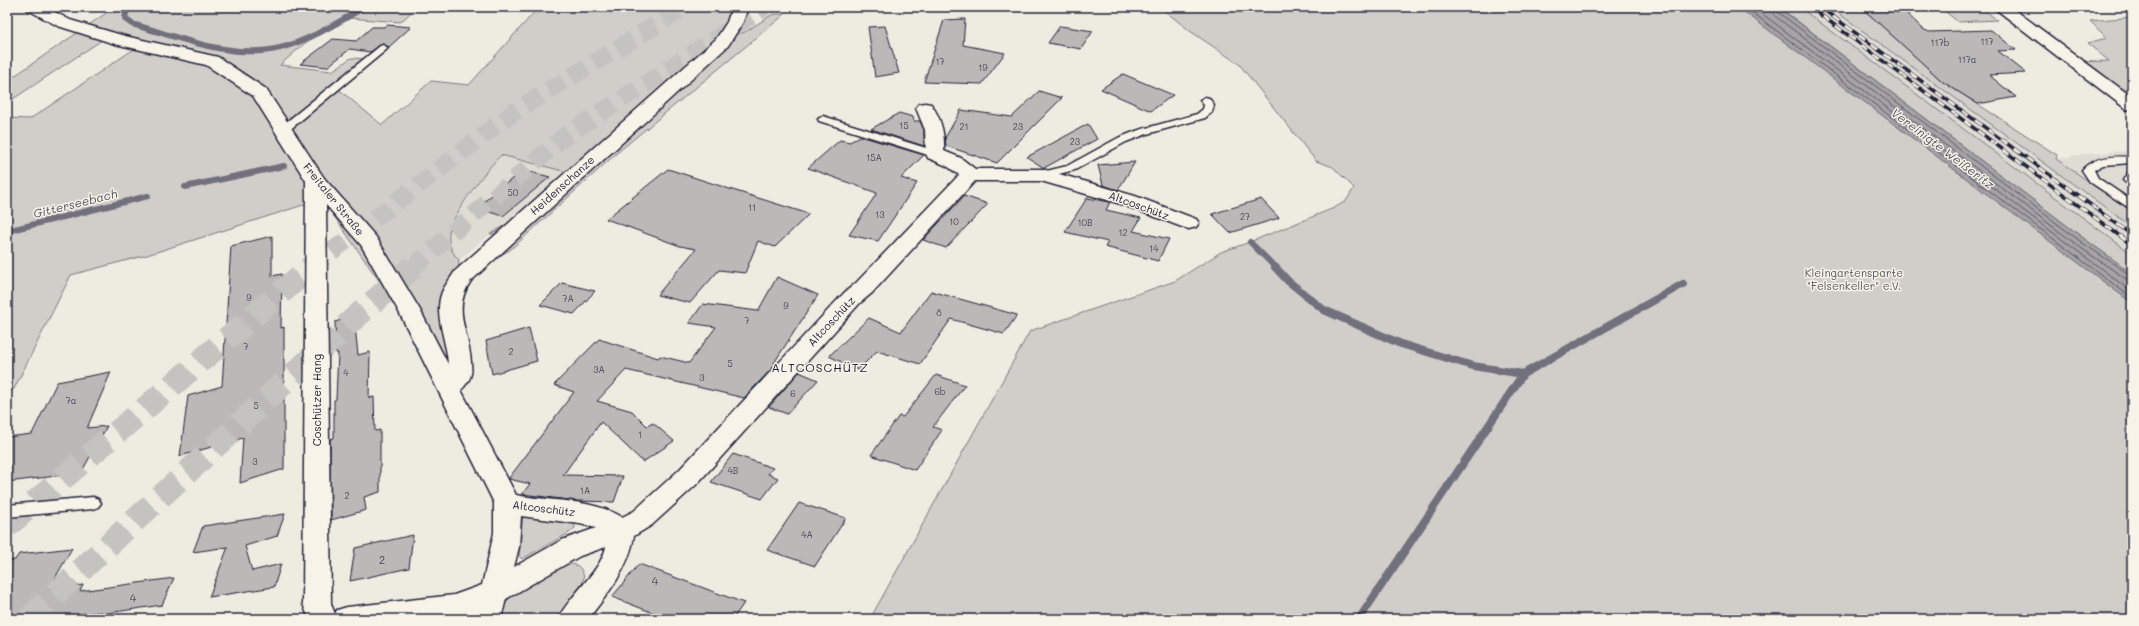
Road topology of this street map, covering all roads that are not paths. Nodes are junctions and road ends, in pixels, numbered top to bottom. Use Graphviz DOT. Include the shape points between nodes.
graph roads {
  1 [pos="34,7"];
  2 [pos="740,7"];
  3 [pos="2001,7"];
  4 [pos="383,48"];
  5 [pos="1205,100"];
  6 [pos="2132,105"];
  7 [pos="926,108"];
  8 [pos="823,119"];
  9 [pos="283,130"];
  10 [pos="2118,152"];
  11 [pos="935,154"];
  12 [pos="2132,160"];
  13 [pos="970,174"];
  14 [pos="1042,175"];
  15 [pos="2132,175"];
  16 [pos="316,181"];
  17 [pos="2132,183"];
  18 [pos="2132,206"];
  19 [pos="1189,223"];
  20 [pos="450,389"];
  21 [pos="93,503"];
  22 [pos="507,503"];
  23 [pos="7,511"];
  24 [pos="622,530"];
  25 [pos="490,606"];
  26 [pos="323,619"];
  27 [pos="347,619"];
  28 [pos="572,619"];
  1 -- 9 [label="street, Freitaler Straße" via="64,23 121,40 212,61 260,93"];
  2 -- 20 [label="street, Heidenschanze" via="735,22 722,42 463,276 450,301 460,374"];
  3 -- 6 [label="street"];
  4 -- 9 [label="lane"];
  5 -- 14 [label="lane" via="1209,105 1208,110 1201,116 1143,132 1122,140 1070,168"];
  7 -- 11 [label="street" via="936,136"];
  8 -- 11 [label="lane"];
  9 -- 16 [label="street, Freitaler Straße"];
  10 -- 12 [label="lane"];
  11 -- 13 [label="street" via="954,162"];
  12 -- 18 [label="lane" via="2098,164 2088,170 2094,180"];
  13 -- 14 [label="street, Altcoschütz"];
  13 -- 24 [label="street, Altcoschütz" via="688,477 643,518"];
  14 -- 19 [label="street, Altcoschütz" via="1120,198"];
  15 -- 17 [label="lane" via="2129,180"];
  16 -- 20 [label="street, Freitaler Straße" via="369,242 409,310"];
  16 -- 26 [label="street, Coschützer Hang" via="317,604"];
  20 -- 22 [label="street, Freitaler Straße"];
  21 -- 23 [label="lane"];
  22 -- 24 [label="street, Altcoschütz" via="584,513 608,520"];
  22 -- 25 [label="street, Altcoschütz" via="503,564"];
  24 -- 25 [label="street, Altcoschütz" via="571,548"];
  24 -- 28 [label="street" via="618,553"];
  25 -- 27 [label="street" via="454,607"];
}
